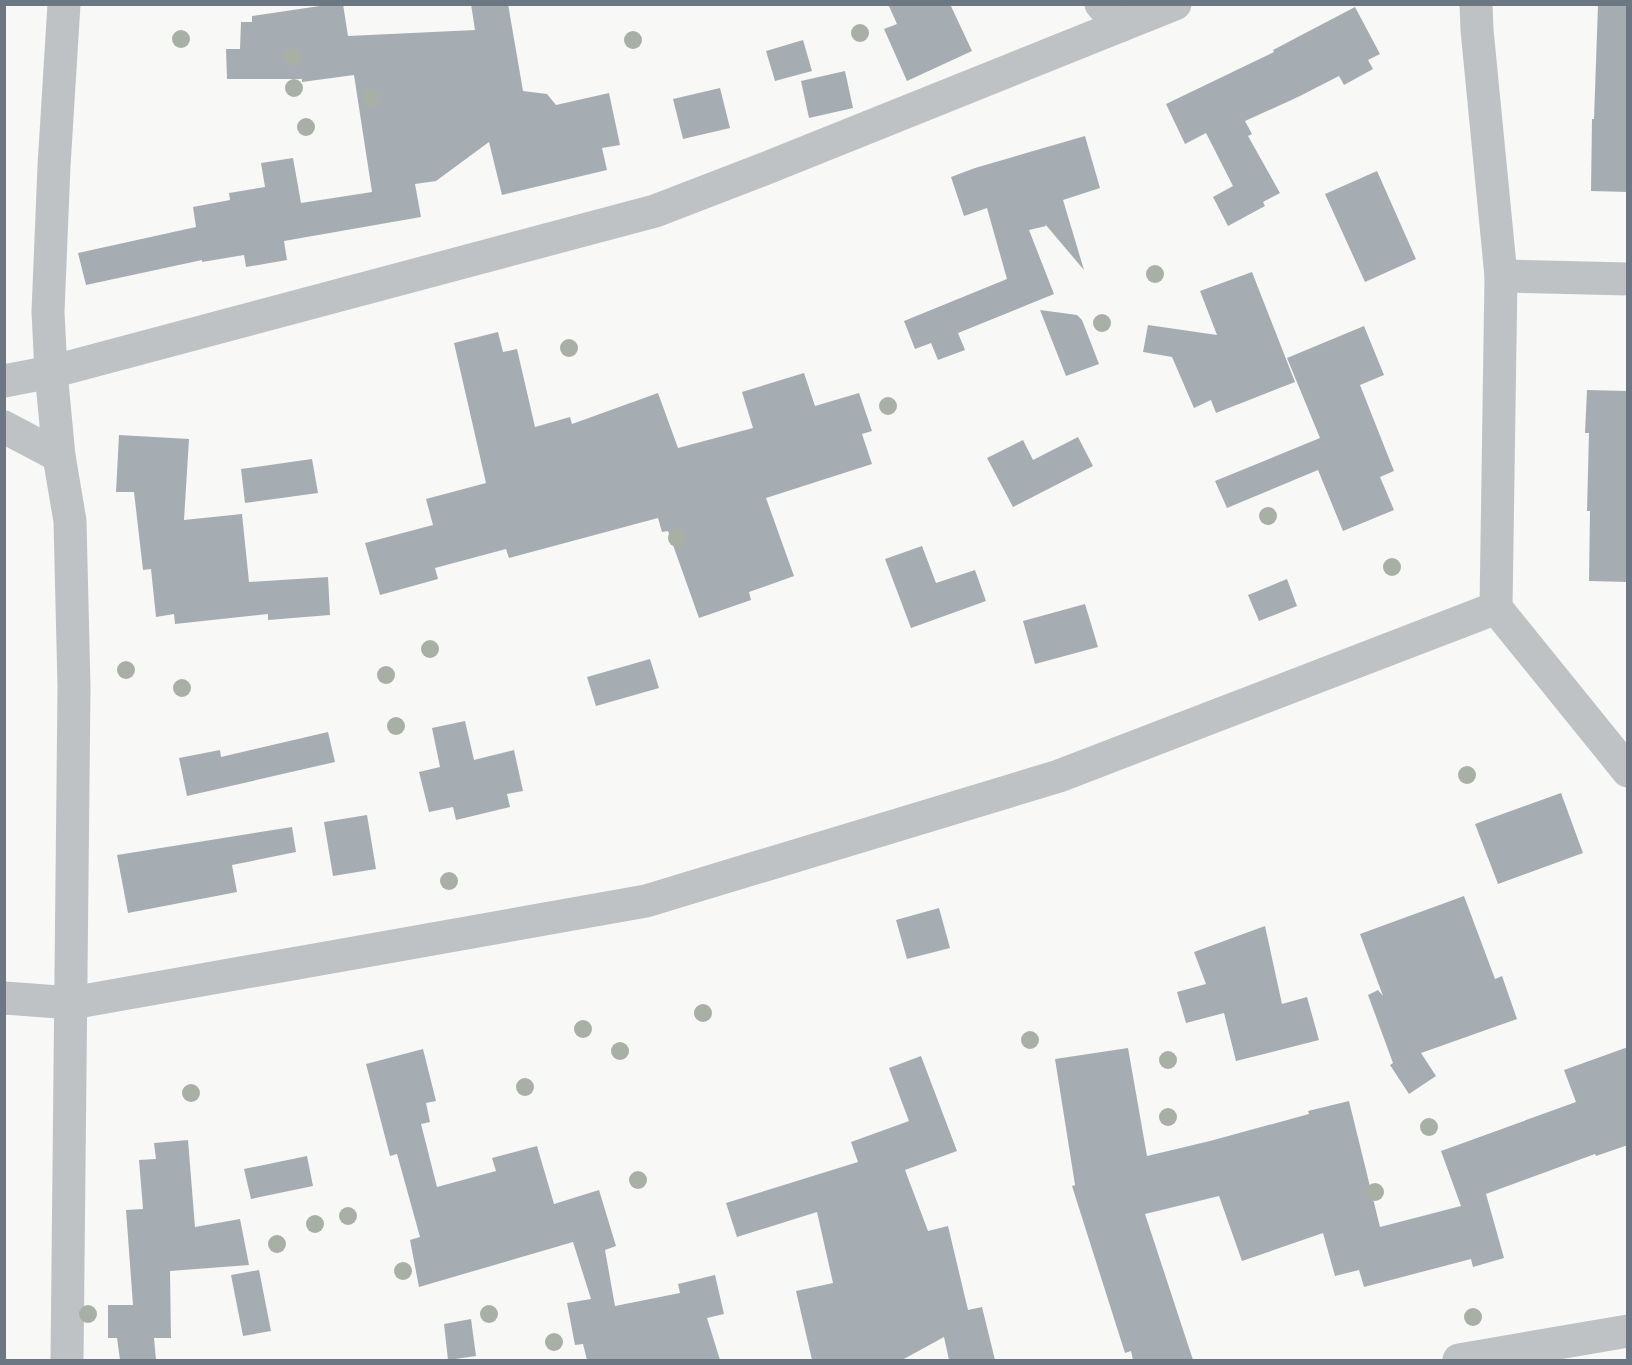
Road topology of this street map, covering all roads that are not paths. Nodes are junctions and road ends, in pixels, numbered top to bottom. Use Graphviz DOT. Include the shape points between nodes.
graph roads {
  1 [pos="64,4"];
  2 [pos="1175,4"];
  3 [pos="1476,4"];
  4 [pos="1110,15"];
  5 [pos="1501,276"];
  6 [pos="1628,279"];
  7 [pos="51,372"];
  8 [pos="4,381"];
  9 [pos="4,427"];
  10 [pos="59,456"];
  11 [pos="1496,608"];
  12 [pos="1628,771"];
  13 [pos="4,998"];
  14 [pos="72,1003"];
  15 [pos="1628,1331"];
  16 [pos="67,1360"];
  17 [pos="1459,1360"];
  1 -- 7 [label="street" via="48,312"];
  2 -- 4 [label="street"];
  3 -- 5 [label="street"];
  4 -- 7 [label="street" via="759,171 655,211"];
  5 -- 6 [label="street"];
  5 -- 11 [label="street"];
  7 -- 8 [label="street"];
  7 -- 10 [label="street"];
  9 -- 10 [label="street"];
  10 -- 14 [label="street" via="70,522 74,687"];
  11 -- 12 [label="street"];
  11 -- 14 [label="street" via="1059,776 646,901"];
  13 -- 14 [label="street"];
  14 -- 16 [label="street"];
  15 -- 17 [label="street"];
}
